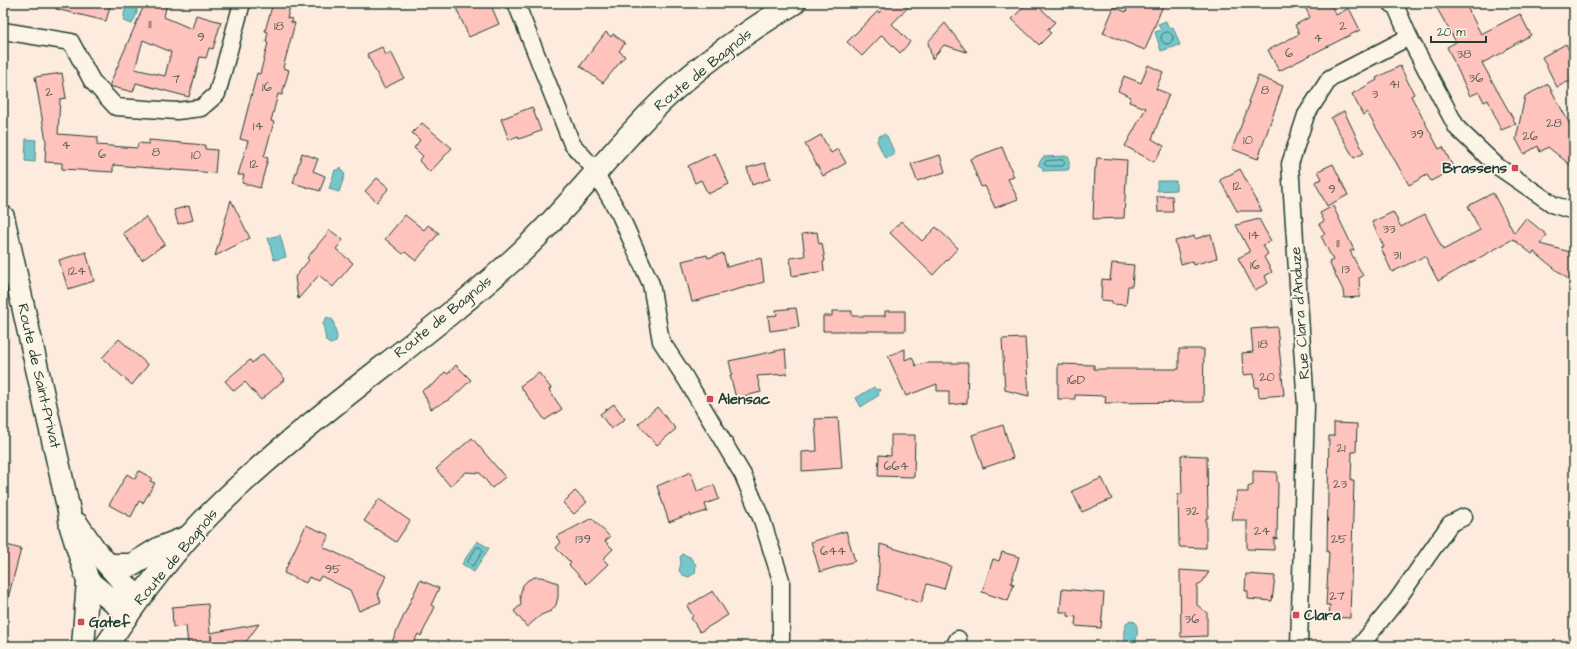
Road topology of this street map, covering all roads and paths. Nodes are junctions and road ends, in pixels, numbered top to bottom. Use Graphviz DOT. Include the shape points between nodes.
graph roads {
  1 [pos="242,3"];
  2 [pos="516,3"];
  3 [pos="794,3"];
  4 [pos="1391,3"];
  5 [pos="3,31"];
  6 [pos="1409,37"];
  7 [pos="596,174"];
  8 [pos="1574,211"];
  9 [pos="3,217"];
  10 [pos="69,511"];
  11 [pos="1464,518"];
  12 [pos="188,537"];
  13 [pos="107,562"];
  14 [pos="86,574"];
  15 [pos="133,607"];
  16 [pos="83,646"];
  17 [pos="106,646"];
  18 [pos="781,646"];
  19 [pos="1299,646"];
  20 [pos="1360,646"];
  1 -- 5 [label="street" via="217,94 201,108 178,111 116,106 92,81 71,42"];
  2 -- 7 [label="street" via="572,144"];
  3 -- 7 [label="main road, Route de Bagnols" via="738,39 680,85 651,112"];
  4 -- 6 [label="street" via="1396,7"];
  6 -- 8 [label="street" via="1457,128 1497,166 1554,205"];
  6 -- 19 [label="street, Rue Clara d'Anduze" via="1330,78 1306,114 1290,164 1306,406"];
  7 -- 12 [label="main road, Route de Bagnols" via="515,258 445,318 308,427 244,482"];
  7 -- 18 [label="street" via="620,215 651,284 661,341 743,475 762,520 781,580"];
  9 -- 10 [label="main road, Route de Saint-Privat"];
  10 -- 13 [label="main road" via="95,550"];
  10 -- 14 [label="main road, Route de Saint-Privat" via="71,527"];
  11 -- 20 [label="street" via="1450,524 1397,600"];
  12 -- 13 [label="main road" via="160,548 132,565"];
  12 -- 15 [label="main road, Route de Bagnols"];
  13 -- 14 [label="main road"];
  13 -- 15 [label="main road" via="130,590"];
  14 -- 15 [label="main road" via="117,604"];
  14 -- 16 [label="main road"];
  15 -- 17 [label="main road, Route de Bagnols"];
}
